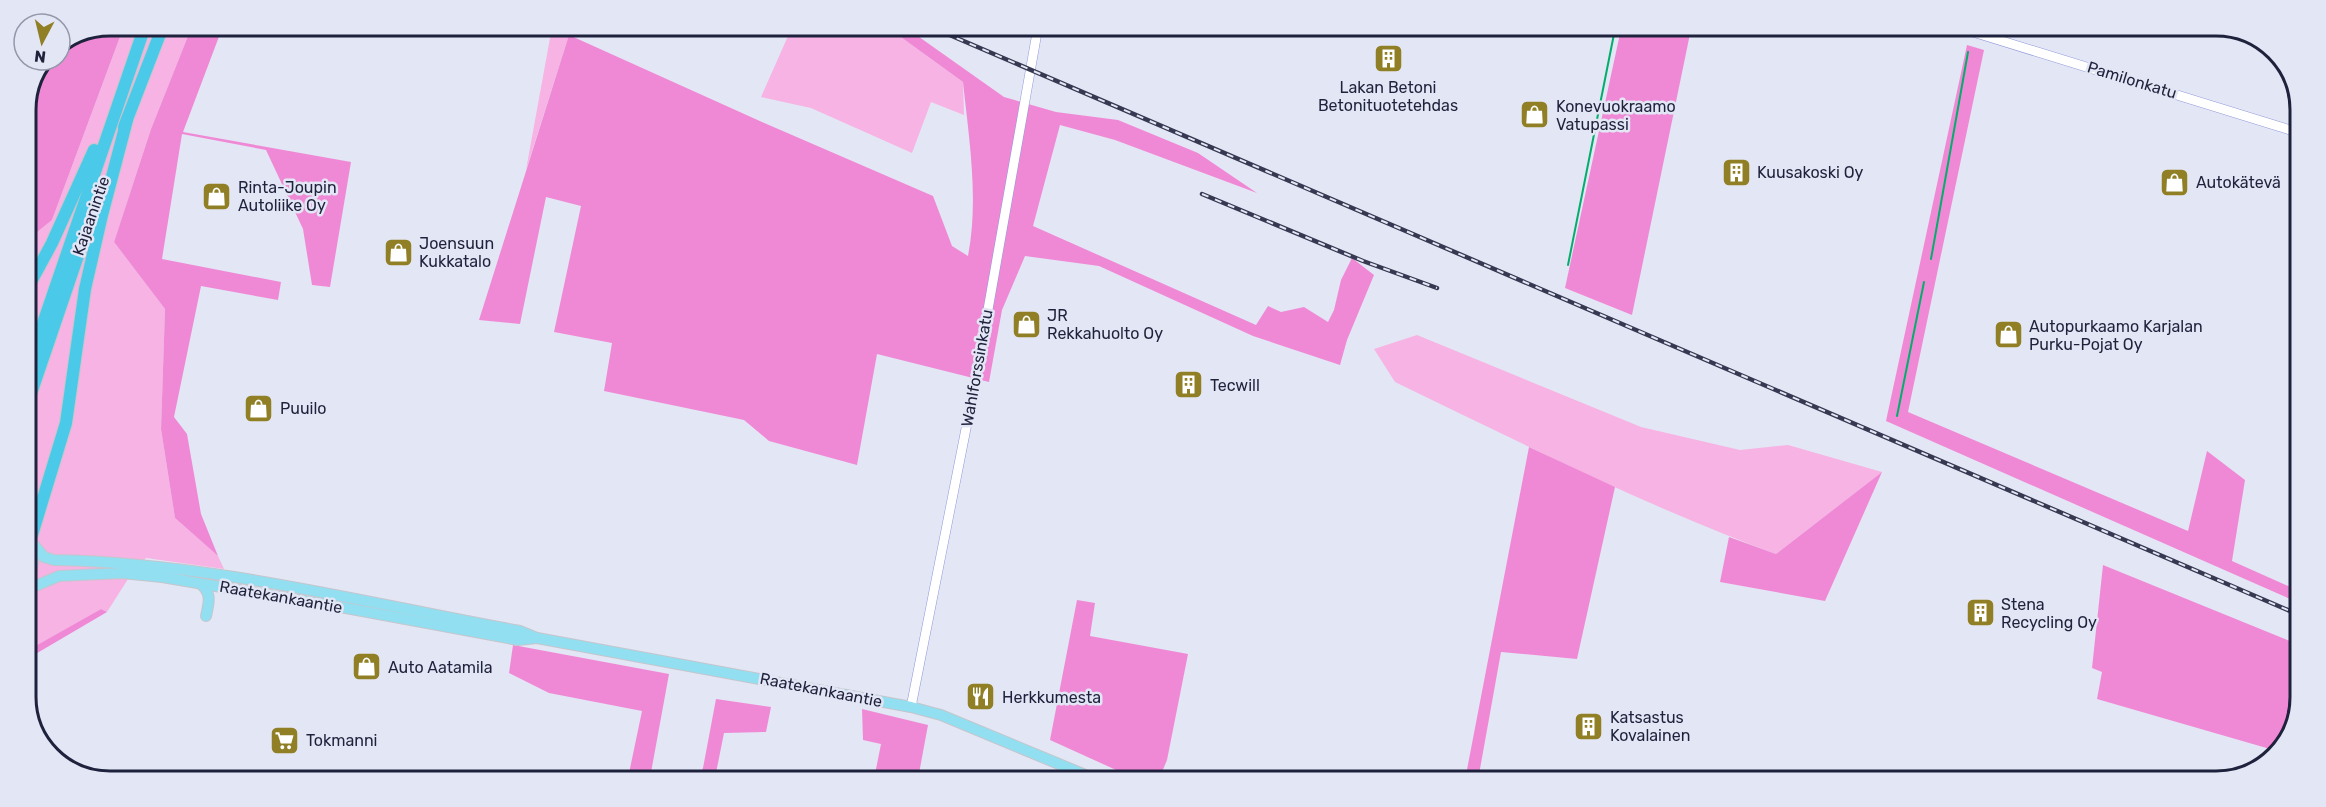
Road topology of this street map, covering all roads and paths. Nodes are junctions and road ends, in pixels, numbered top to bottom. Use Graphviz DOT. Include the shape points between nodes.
graph roads {
  1 [pos="142,36"];
  2 [pos="159,36"];
  3 [pos="1036,36"];
  4 [pos="1986,36"];
  5 [pos="118,105"];
  6 [pos="127,120"];
  7 [pos="2290,130"];
  8 [pos="36,273"];
  9 [pos="36,344"];
  10 [pos="36,378"];
  11 [pos="36,527"];
  12 [pos="36,546"];
  13 [pos="36,584"];
  14 [pos="201,584"];
  15 [pos="206,616"];
  16 [pos="537,638"];
  17 [pos="911,707"];
  18 [pos="1076,771"];
  1 -- 5 [label="highway, Kajaanintie"];
  2 -- 6 [label="highway, Kajaanintie"];
  3 -- 17 [label="street, Wahlforssinkatu" via="970,408"];
  4 -- 7 [label="street, Pamilonkatu"];
  5 -- 8 [label="highway" via="107,114 75,196"];
  5 -- 9 [label="highway, Kajaanintie"];
  6 -- 10 [label="highway, Kajaanintie"];
  6 -- 11 [label="highway" via="85,289 66,423"];
  12 -- 16 [label="main road, Raatekankaantie" via="44,557 54,560 151,565 226,575 520,631"];
  13 -- 14 [label="main road, Raatekankaantie" via="72,573 122,573"];
  14 -- 15 [label="main road" via="210,598"];
  14 -- 16 [label="main road, Raatekankaantie" via="518,640"];
  16 -- 17 [label="main road, Raatekankaantie"];
  17 -- 18 [label="main road, Raatekankaantie" via="941,715"];
}
